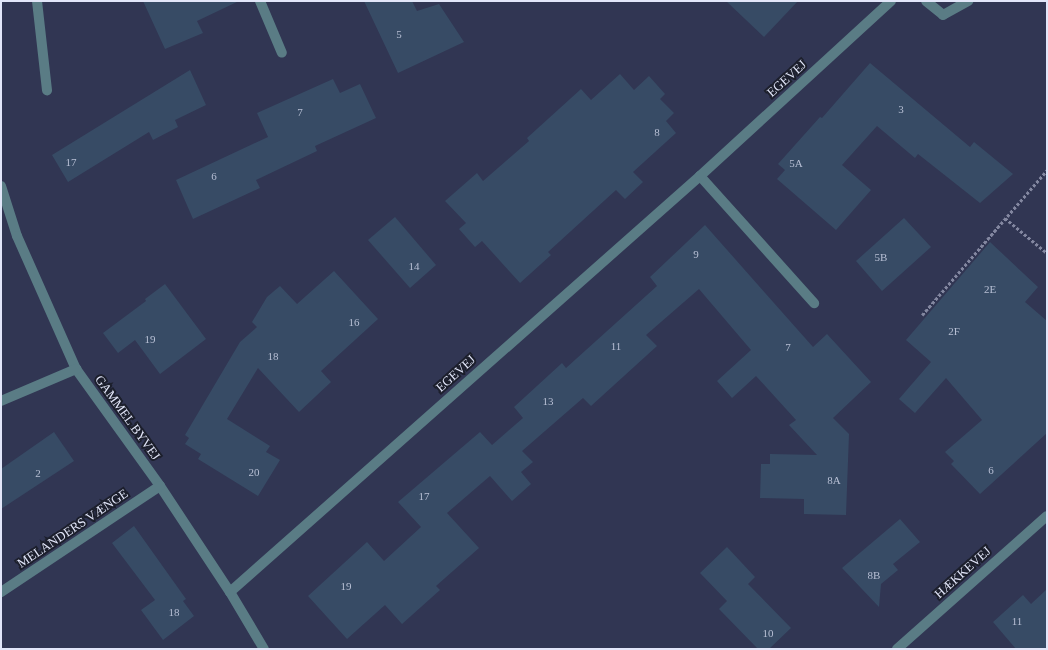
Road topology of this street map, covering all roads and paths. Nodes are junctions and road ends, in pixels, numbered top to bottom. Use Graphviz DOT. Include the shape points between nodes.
graph roads {
  1 [pos="37,1"];
  2 [pos="260,1"];
  3 [pos="891,1"];
  4 [pos="926,1"];
  5 [pos="968,1"];
  6 [pos="282,53"];
  7 [pos="47,90"];
  8 [pos="1047,170"];
  9 [pos="700,176"];
  10 [pos="1,186"];
  11 [pos="1005,218"];
  12 [pos="1047,253"];
  13 [pos="814,303"];
  14 [pos="922,315"];
  15 [pos="76,369"];
  16 [pos="1,401"];
  17 [pos="160,486"];
  18 [pos="1047,516"];
  19 [pos="1,592"];
  20 [pos="230,592"];
  21 [pos="264,649"];
  22 [pos="897,649"];
  1 -- 7 [label="street"];
  2 -- 6 [label="street"];
  3 -- 9 [label="street, EGEVEJ"];
  4 -- 5 [label="street" via="943,15"];
  8 -- 11 [label="path"];
  9 -- 13 [label="street"];
  9 -- 20 [label="street, EGEVEJ"];
  10 -- 15 [label="street, GAMMEL BYVEJ" via="17,236"];
  11 -- 12 [label="path"];
  11 -- 14 [label="path"];
  15 -- 16 [label="street"];
  15 -- 17 [label="street, GAMMEL BYVEJ"];
  17 -- 19 [label="street, MELANDERS VÆNGE"];
  17 -- 20 [label="street, GAMMEL BYVEJ"];
  18 -- 22 [label="street, HÆKKEVEJ"];
  20 -- 21 [label="street, GAMMEL BYVEJ"];
}
